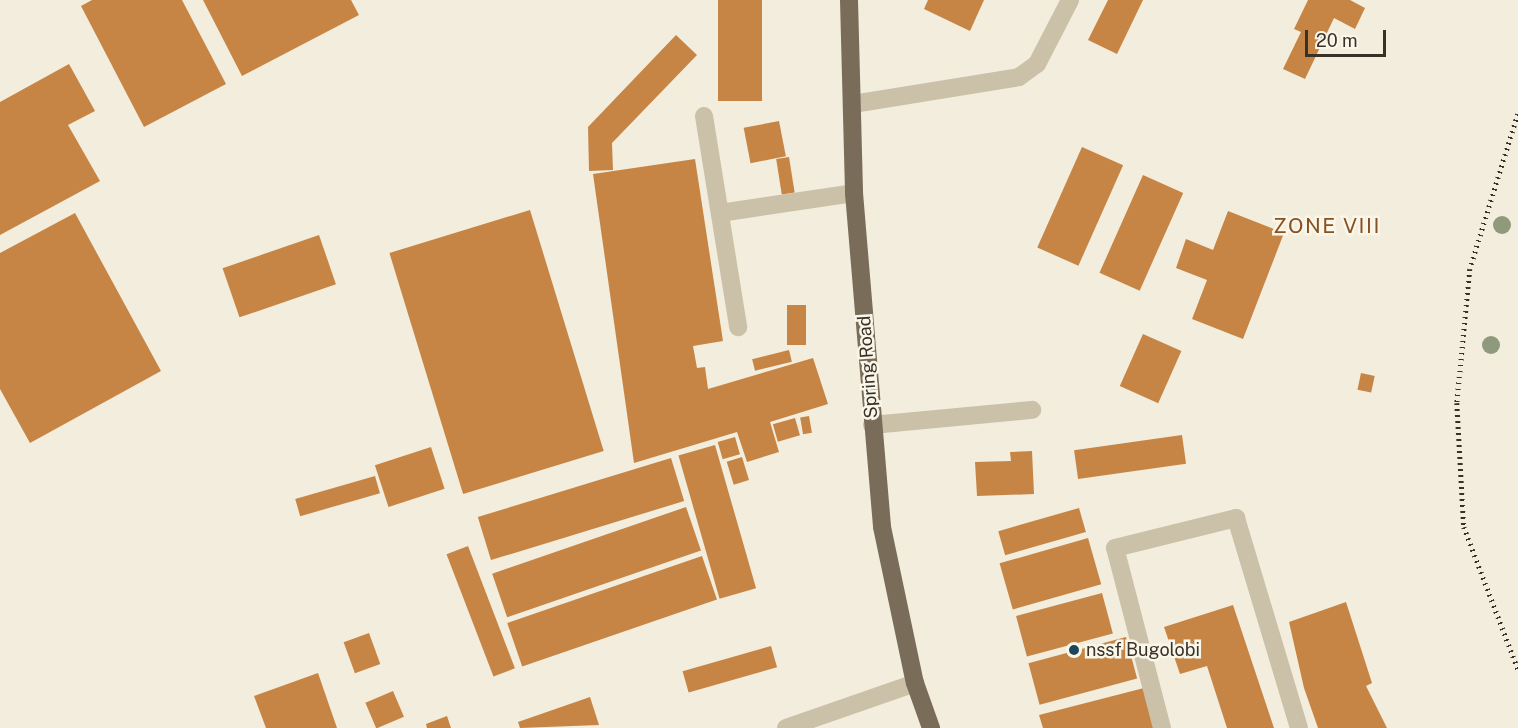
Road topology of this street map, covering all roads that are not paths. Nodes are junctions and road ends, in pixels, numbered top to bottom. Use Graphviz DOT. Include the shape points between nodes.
graph roads {
  1 [pos="849,0"];
  2 [pos="1070,0"];
  3 [pos="853,104"];
  4 [pos="704,116"];
  5 [pos="854,193"];
  6 [pos="720,213"];
  7 [pos="738,327"];
  8 [pos="1032,410"];
  9 [pos="872,426"];
  10 [pos="915,683"];
  11 [pos="786,728"];
  12 [pos="931,728"];
  13 [pos="1162,728"];
  14 [pos="1299,728"];
  1 -- 3 [label="main road, Spring Road"];
  2 -- 3 [label="street" via="1037,64 1019,77"];
  3 -- 5 [label="main road, Spring Road"];
  4 -- 6 [label="street"];
  5 -- 6 [label="street"];
  5 -- 9 [label="main road, Spring Road"];
  6 -- 7 [label="street"];
  8 -- 9 [label="street"];
  9 -- 10 [label="main road, Spring Road" via="882,527"];
  10 -- 11 [label="street"];
  10 -- 12 [label="main road, Spring Road"];
  13 -- 14 [label="street" via="1115,548 1236,518"];
}
